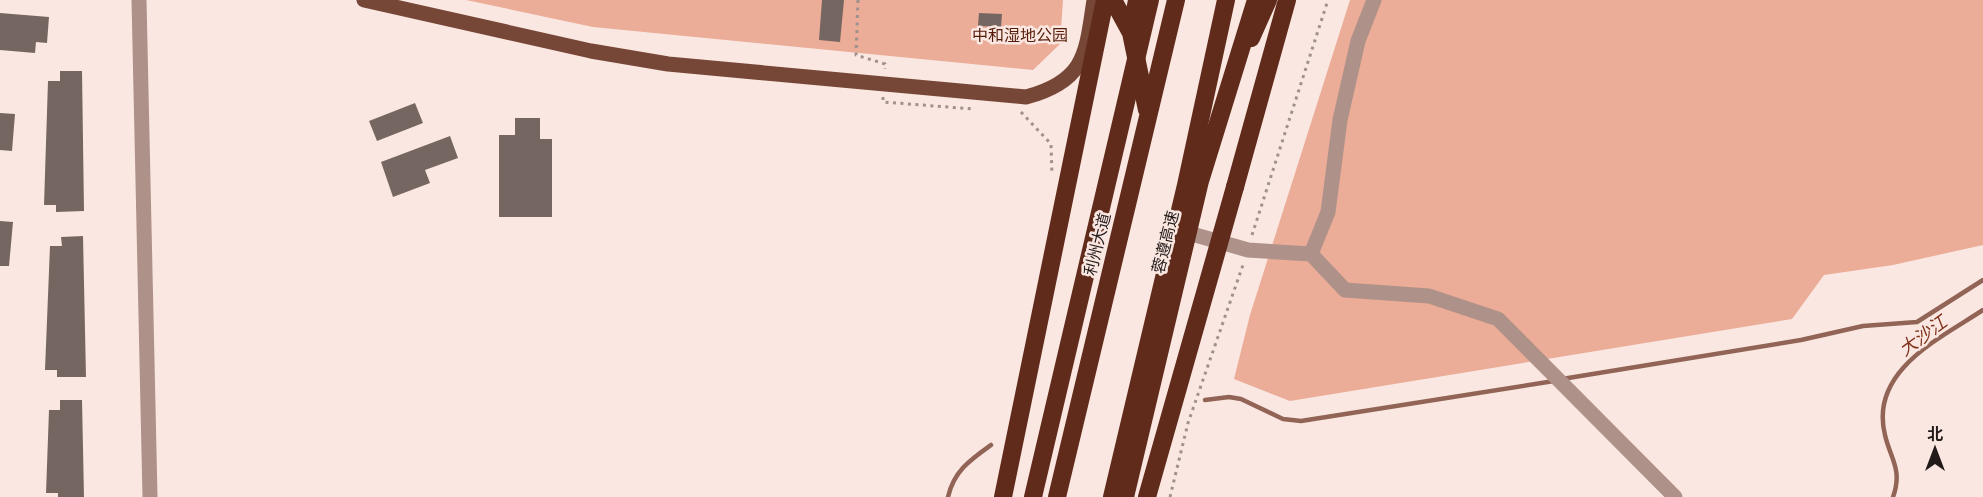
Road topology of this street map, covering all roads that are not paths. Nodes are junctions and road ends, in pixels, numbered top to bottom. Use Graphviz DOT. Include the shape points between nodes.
graph roads {
  1 [pos="139,0"];
  2 [pos="364,0"];
  3 [pos="1094,0"];
  4 [pos="1105,0"];
  5 [pos="1113,0"];
  6 [pos="1137,0"];
  7 [pos="1150,0"];
  8 [pos="1176,0"];
  9 [pos="1226,0"];
  10 [pos="1256,0"];
  11 [pos="1268,0"];
  12 [pos="1287,0"];
  13 [pos="1374,0"];
  14 [pos="1131,33"];
  15 [pos="1148,114"];
  16 [pos="1186,185"];
  17 [pos="1175,229"];
  18 [pos="1311,254"];
  19 [pos="150,497"];
  20 [pos="1003,497"];
  21 [pos="1033,497"];
  22 [pos="1057,497"];
  23 [pos="1112,497"];
  24 [pos="1125,497"];
  25 [pos="1147,497"];
  26 [pos="1675,497"];
  1 -- 19 [label="street"];
  2 -- 3 [label="main road" via="591,51 668,64 1026,97 1047,91 1079,67 1086,53"];
  4 -- 20 [label="highway, bridge"];
  5 -- 14 [label="highway"];
  6 -- 14 [label="highway"];
  7 -- 21 [label="highway, bridge"];
  8 -- 15 [label="highway, 利州大道"];
  9 -- 16 [label="highway"];
  10 -- 24 [label="highway, 蓉遵高速, bridge" via="1200,181"];
  11 -- 16 [label="highway"];
  12 -- 25 [label="highway, bridge"];
  13 -- 18 [label="street" via="1358,41 1340,120 1328,212"];
  14 -- 15 [label="highway"];
  15 -- 22 [label="highway, 利州大道"];
  16 -- 17 [label="highway"];
  17 -- 18 [label="street" via="1248,250"];
  17 -- 23 [label="highway"];
  18 -- 26 [label="street" via="1345,290 1429,296 1498,319"];
}
